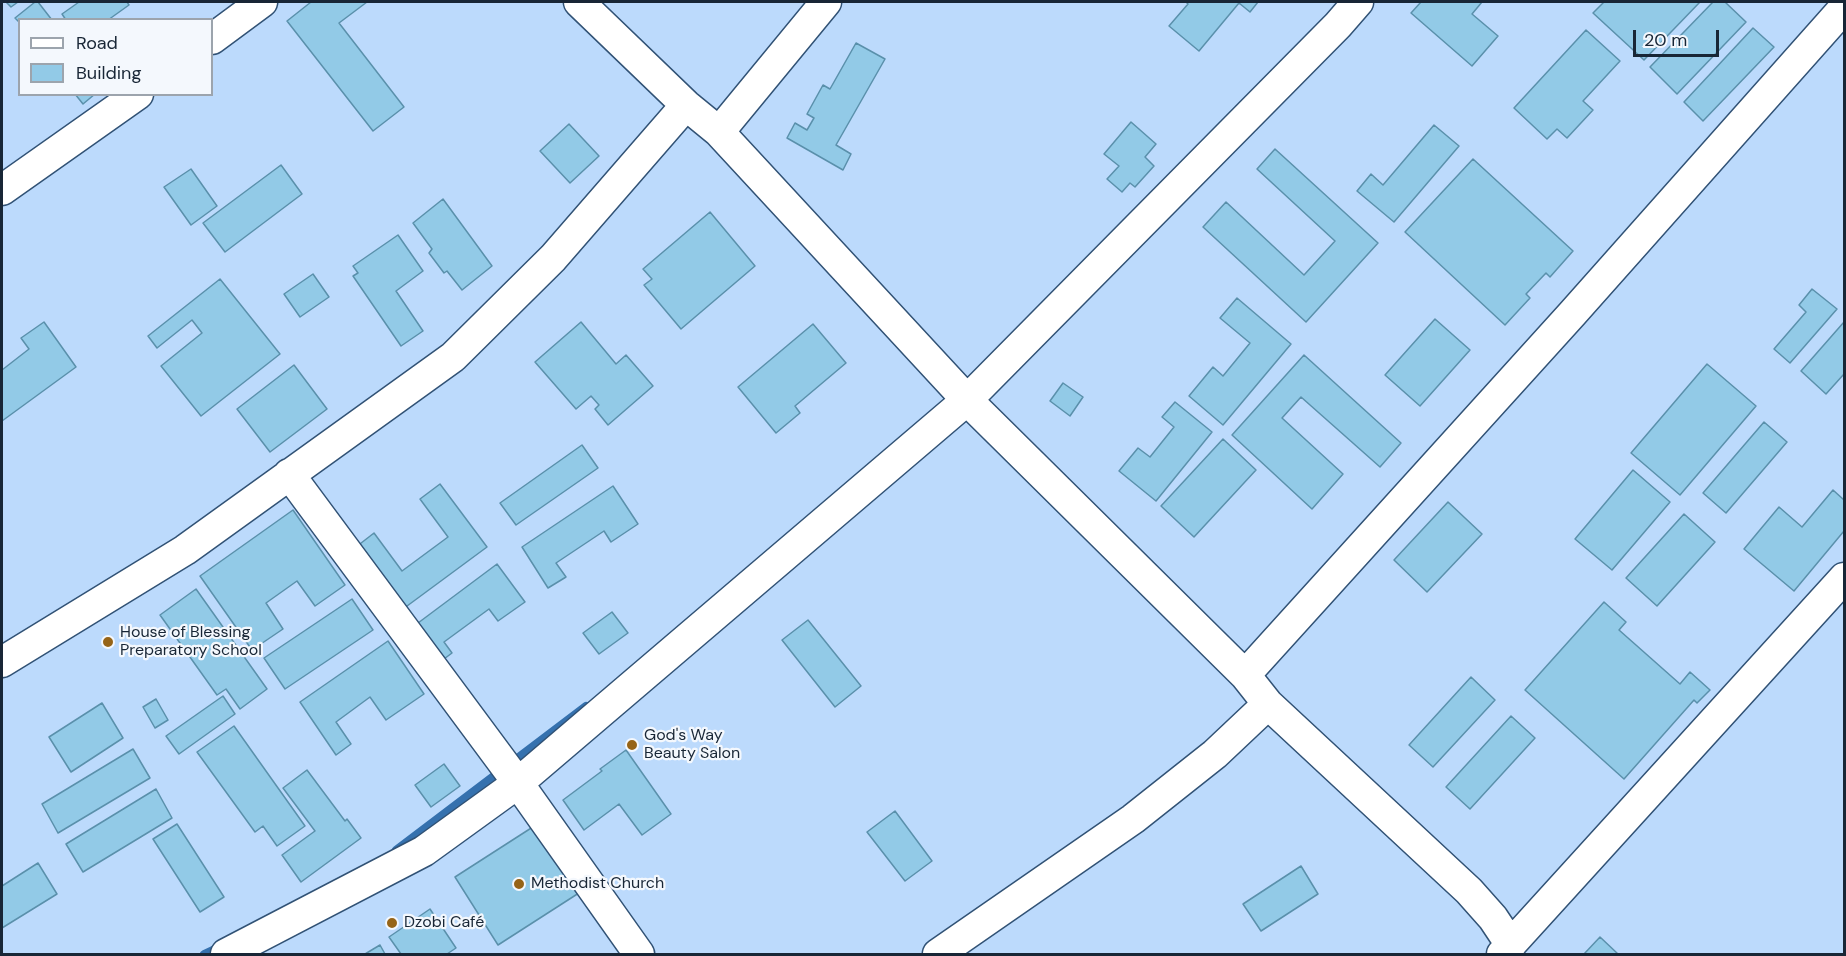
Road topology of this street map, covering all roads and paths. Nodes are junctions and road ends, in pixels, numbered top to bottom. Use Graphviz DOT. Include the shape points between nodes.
graph roads {
  1 [pos="262,2"];
  2 [pos="579,2"];
  3 [pos="826,2"];
  4 [pos="1358,2"];
  5 [pos="1845,8"];
  6 [pos="213,38"];
  7 [pos="135,96"];
  8 [pos="686,105"];
  9 [pos="719,132"];
  10 [pos="2,190"];
  11 [pos="968,400"];
  12 [pos="289,474"];
  13 [pos="1845,578"];
  14 [pos="2,662"];
  15 [pos="1245,675"];
  16 [pos="1268,704"];
  17 [pos="518,783"];
  18 [pos="1507,950"];
  19 [pos="226,954"];
  20 [pos="639,954"];
  21 [pos="938,954"];
  1 -- 6 [label="street"];
  2 -- 8 [label="street"];
  3 -- 9 [label="street"];
  4 -- 11 [label="street"];
  5 -- 15 [label="street"];
  7 -- 10 [label="street"];
  8 -- 9 [label="street"];
  8 -- 12 [label="street" via="553,258 453,357"];
  9 -- 11 [label="street"];
  11 -- 15 [label="street"];
  11 -- 17 [label="street"];
  12 -- 14 [label="street" via="185,550"];
  12 -- 17 [label="street"];
  13 -- 18 [label="street"];
  15 -- 16 [label="street"];
  16 -- 18 [label="street" via="1469,891 1493,918"];
  16 -- 21 [label="street" via="1215,754 1133,819"];
  17 -- 19 [label="street" via="424,851"];
  17 -- 20 [label="street"];
}
